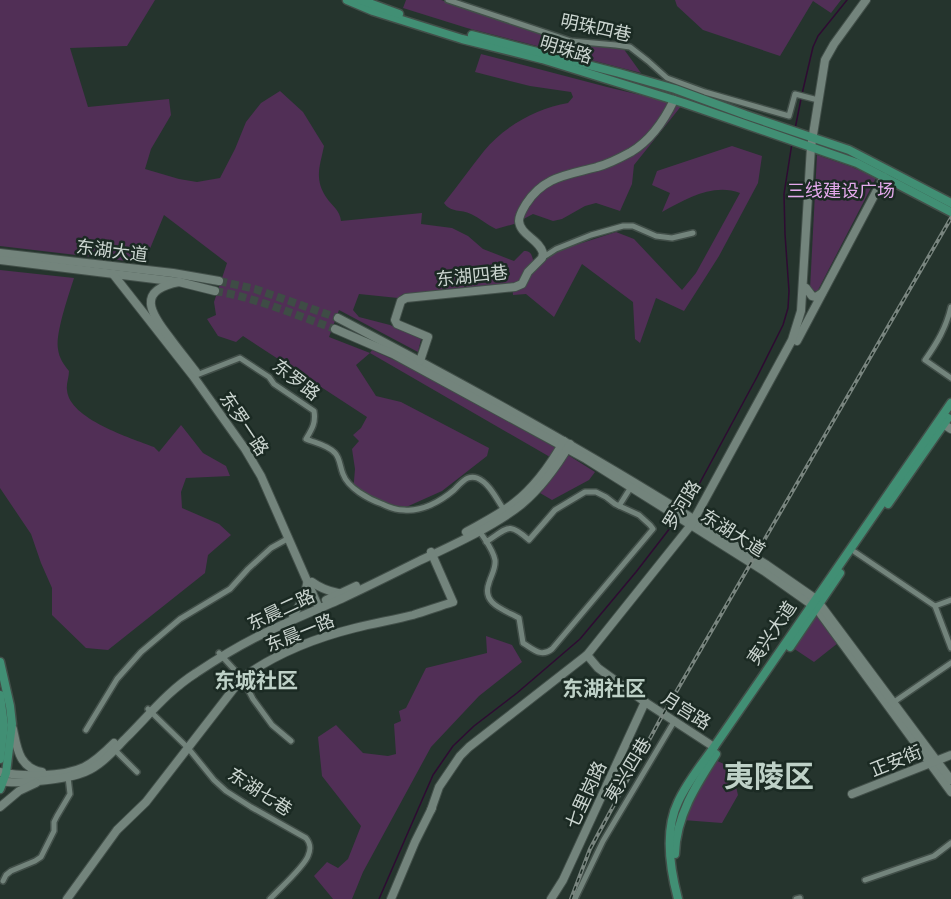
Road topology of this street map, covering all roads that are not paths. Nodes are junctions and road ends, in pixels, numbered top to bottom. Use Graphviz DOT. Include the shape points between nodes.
graph roads {
  1 [pos="347,0"];
  2 [pos="361,0"];
  3 [pos="448,0"];
  4 [pos="866,0"];
  5 [pos="674,100"];
  6 [pos="818,100"];
  7 [pos="777,130"];
  8 [pos="813,144"];
  9 [pos="884,177"];
  10 [pos="951,203"];
  11 [pos="951,212"];
  12 [pos="693,233"];
  13 [pos="0,253"];
  14 [pos="542,258"];
  15 [pos="0,260"];
  16 [pos="114,274"];
  17 [pos="219,281"];
  18 [pos="180,282"];
  19 [pos="806,288"];
  20 [pos="215,291"];
  21 [pos="823,292"];
  22 [pos="951,307"];
  23 [pos="338,318"];
  24 [pos="335,329"];
  25 [pos="797,341"];
  26 [pos="420,361"];
  27 [pos="195,376"];
  28 [pos="951,378"];
  29 [pos="951,403"];
  30 [pos="951,413"];
  31 [pos="947,427"];
  32 [pos="566,445"];
  33 [pos="631,487"];
  34 [pos="619,506"];
  35 [pos="669,507"];
  36 [pos="505,512"];
  37 [pos="695,523"];
  38 [pos="478,528"];
  39 [pos="289,538"];
  40 [pos="486,542"];
  41 [pos="855,552"];
  42 [pos="432,553"];
  43 [pos="310,582"];
  44 [pos="340,593"];
  45 [pos="951,600"];
  46 [pos="816,604"];
  47 [pos="320,605"];
  48 [pos="935,606"];
  49 [pos="293,615"];
  50 [pos="951,648"];
  51 [pos="220,655"];
  52 [pos="588,656"];
  53 [pos="0,662"];
  54 [pos="951,663"];
  55 [pos="242,678"];
  56 [pos="0,695"];
  57 [pos="645,702"];
  58 [pos="894,702"];
  59 [pos="150,711"];
  60 [pos="675,720"];
  61 [pos="12,724"];
  62 [pos="86,730"];
  63 [pos="291,741"];
  64 [pos="714,747"];
  65 [pos="188,748"];
  66 [pos="115,750"];
  67 [pos="951,755"];
  68 [pos="0,759"];
  69 [pos="933,762"];
  70 [pos="137,772"];
  71 [pos="48,777"];
  72 [pos="68,777"];
  73 [pos="2,779"];
  74 [pos="951,780"];
  75 [pos="951,792"];
  76 [pos="852,794"];
  77 [pos="0,807"];
  78 [pos="951,843"];
  79 [pos="865,880"];
  80 [pos="3,881"];
  81 [pos="67,899"];
  82 [pos="270,899"];
  83 [pos="391,899"];
  84 [pos="551,899"];
  85 [pos="575,899"];
  86 [pos="680,899"];
  1 -- 5 [label="main road, 明珠路" via="462,39"];
  2 -- 7 [label="main road, 明珠路" via="458,32 675,89"];
  3 -- 6 [label="street, 明珠四巷" via="571,41 630,48 667,78 789,116 795,94"];
  4 -- 6 [label="main road, 罗河路" via="825,60"];
  5 -- 7 [label="main road, 明珠路"];
  5 -- 14 [label="main road" via="658,127 633,150 607,164 552,179 531,197 519,222 542,248"];
  6 -- 8 [label="main road, 罗河路"];
  7 -- 8 [label="main road"];
  8 -- 9 [label="main road"];
  8 -- 10 [label="main road" via="849,150"];
  8 -- 19 [label="main road, 罗河路"];
  8 -- 37 [label="main road, 罗河路" via="797,326"];
  9 -- 11 [label="main road"];
  9 -- 21 [label="main road, 罗河路"];
  12 -- 14 [label="street" via="672,238 623,226 556,249"];
  13 -- 17 [label="main road, 东湖大道"];
  14 -- 26 [label="main road, 东湖四巷" via="519,287 401,301 397,324 428,337"];
  15 -- 16 [label="main road, 东湖大道"];
  16 -- 18 [label="main road, 东湖大道"];
  16 -- 27 [label="main road, 东罗一路"];
  18 -- 20 [label="main road, 东湖大道"];
  18 -- 27 [label="main road, 东罗一路" via="159,289 151,304 156,320"];
  19 -- 21 [label="main road" via="812,296"];
  19 -- 25 [label="main road, 罗河路" via="805,312"];
  21 -- 25 [label="main road, 罗河路"];
  22 -- 28 [label="street" via="947,324 925,360"];
  23 -- 26 [label="main road, 东湖大道"];
  24 -- 32 [label="main road, 东湖大道" via="393,354"];
  25 -- 37 [label="main road, 罗河路"];
  26 -- 32 [label="main road, 东湖大道"];
  27 -- 36 [label="street, 东罗路" via="240,358 269,377 314,411 314,427 306,439 335,453 346,481 382,504 404,510 420,509 473,477 492,492"];
  27 -- 39 [label="main road, 东罗一路" via="261,476"];
  27 -- 43 [label="main road, 东罗一路" via="233,424 265,474"];
  29 -- 46 [label="main road, 夷兴大道"];
  30 -- 31 [label="main road, 夷兴大道"];
  31 -- 41 [label="main road, 夷兴大道"];
  32 -- 33 [label="main road, 东湖大道"];
  32 -- 35 [label="main road, 东湖大道" via="602,462"];
  32 -- 36 [label="main road, 东晨二路" via="538,481"];
  33 -- 34 [label="street"];
  33 -- 35 [label="main road, 东湖大道"];
  34 -- 40 [label="street" via="596,492 585,492 555,510 529,540 512,528"];
  34 -- 40 [label="street" via="639,515 653,529 545,653 523,643 519,618 490,601 487,589 495,562"];
  35 -- 37 [label="main road, 东湖大道"];
  36 -- 38 [label="main road, 东晨二路"];
  37 -- 46 [label="main road, 东湖大道" via="767,565"];
  37 -- 52 [label="main road, 罗河路"];
  38 -- 40 [label="street"];
  38 -- 42 [label="main road, 东晨二路"];
  39 -- 43 [label="main road, 东罗一路"];
  39 -- 62 [label="street" via="271,548 230,589 180,619 141,652 117,679"];
  41 -- 46 [label="main road, 夷兴大道"];
  41 -- 48 [label="street"];
  42 -- 44 [label="main road, 东晨二路"];
  42 -- 47 [label="main road, 东晨二路"];
  42 -- 55 [label="main road, 东晨一路" via="453,602 322,638"];
  43 -- 44 [label="main road"];
  43 -- 47 [label="main road, 东罗一路"];
  43 -- 49 [label="main road"];
  44 -- 47 [label="main road, 东晨二路"];
  45 -- 48 [label="street"];
  46 -- 58 [label="main road, 东湖大道"];
  46 -- 64 [label="main road, 夷兴大道"];
  46 -- 69 [label="main road, 东湖大道"];
  46 -- 86 [label="main road, 夷兴大道" via="689,799 680,820 675,850"];
  47 -- 49 [label="main road, 东晨二路"];
  47 -- 51 [label="main road, 东晨二路"];
  48 -- 50 [label="street"];
  49 -- 51 [label="main road, 东晨二路"];
  51 -- 55 [label="street"];
  51 -- 59 [label="main road, 东晨二路"];
  52 -- 57 [label="main road, 月宫路" via="598,668"];
  52 -- 83 [label="main road, 罗河路" via="460,756 439,787"];
  53 -- 61 [label="main road"];
  54 -- 58 [label="street"];
  55 -- 63 [label="street" via="272,725"];
  55 -- 65 [label="main road, 东晨一路"];
  56 -- 68 [label="main road" via="4,724"];
  57 -- 60 [label="main road, 月宫路"];
  57 -- 84 [label="main road, 七里岗路"];
  58 -- 69 [label="main road, 东湖大道"];
  59 -- 65 [label="street, 东湖七巷"];
  59 -- 66 [label="main road, 东晨二路"];
  59 -- 71 [label="main road, 东晨二路" via="96,760"];
  60 -- 64 [label="main road, 月宫路"];
  60 -- 85 [label="street, 夷兴四巷" via="603,841"];
  61 -- 71 [label="main road" via="23,763"];
  61 -- 73 [label="main road"];
  64 -- 86 [label="main road, 夷兴大道" via="678,802 674,815 670,856 672,879"];
  65 -- 81 [label="main road, 东晨一路" via="146,802 117,830"];
  65 -- 82 [label="street, 东湖七巷" via="226,791 309,843 308,858"];
  66 -- 70 [label="street"];
  66 -- 72 [label="main road, 东晨二路" via="98,765"];
  67 -- 69 [label="main road, 正安街"];
  69 -- 74 [label="main road, 东湖大道"];
  69 -- 75 [label="main road, 东湖大道"];
  69 -- 76 [label="main road, 正安街"];
  71 -- 72 [label="main road, 东晨二路"];
  71 -- 73 [label="main road, 东晨二路"];
  71 -- 77 [label="main road" via="19,791"];
  72 -- 80 [label="street" via="70,794 41,857 11,871"];
  78 -- 79 [label="street" via="934,856"];
}
